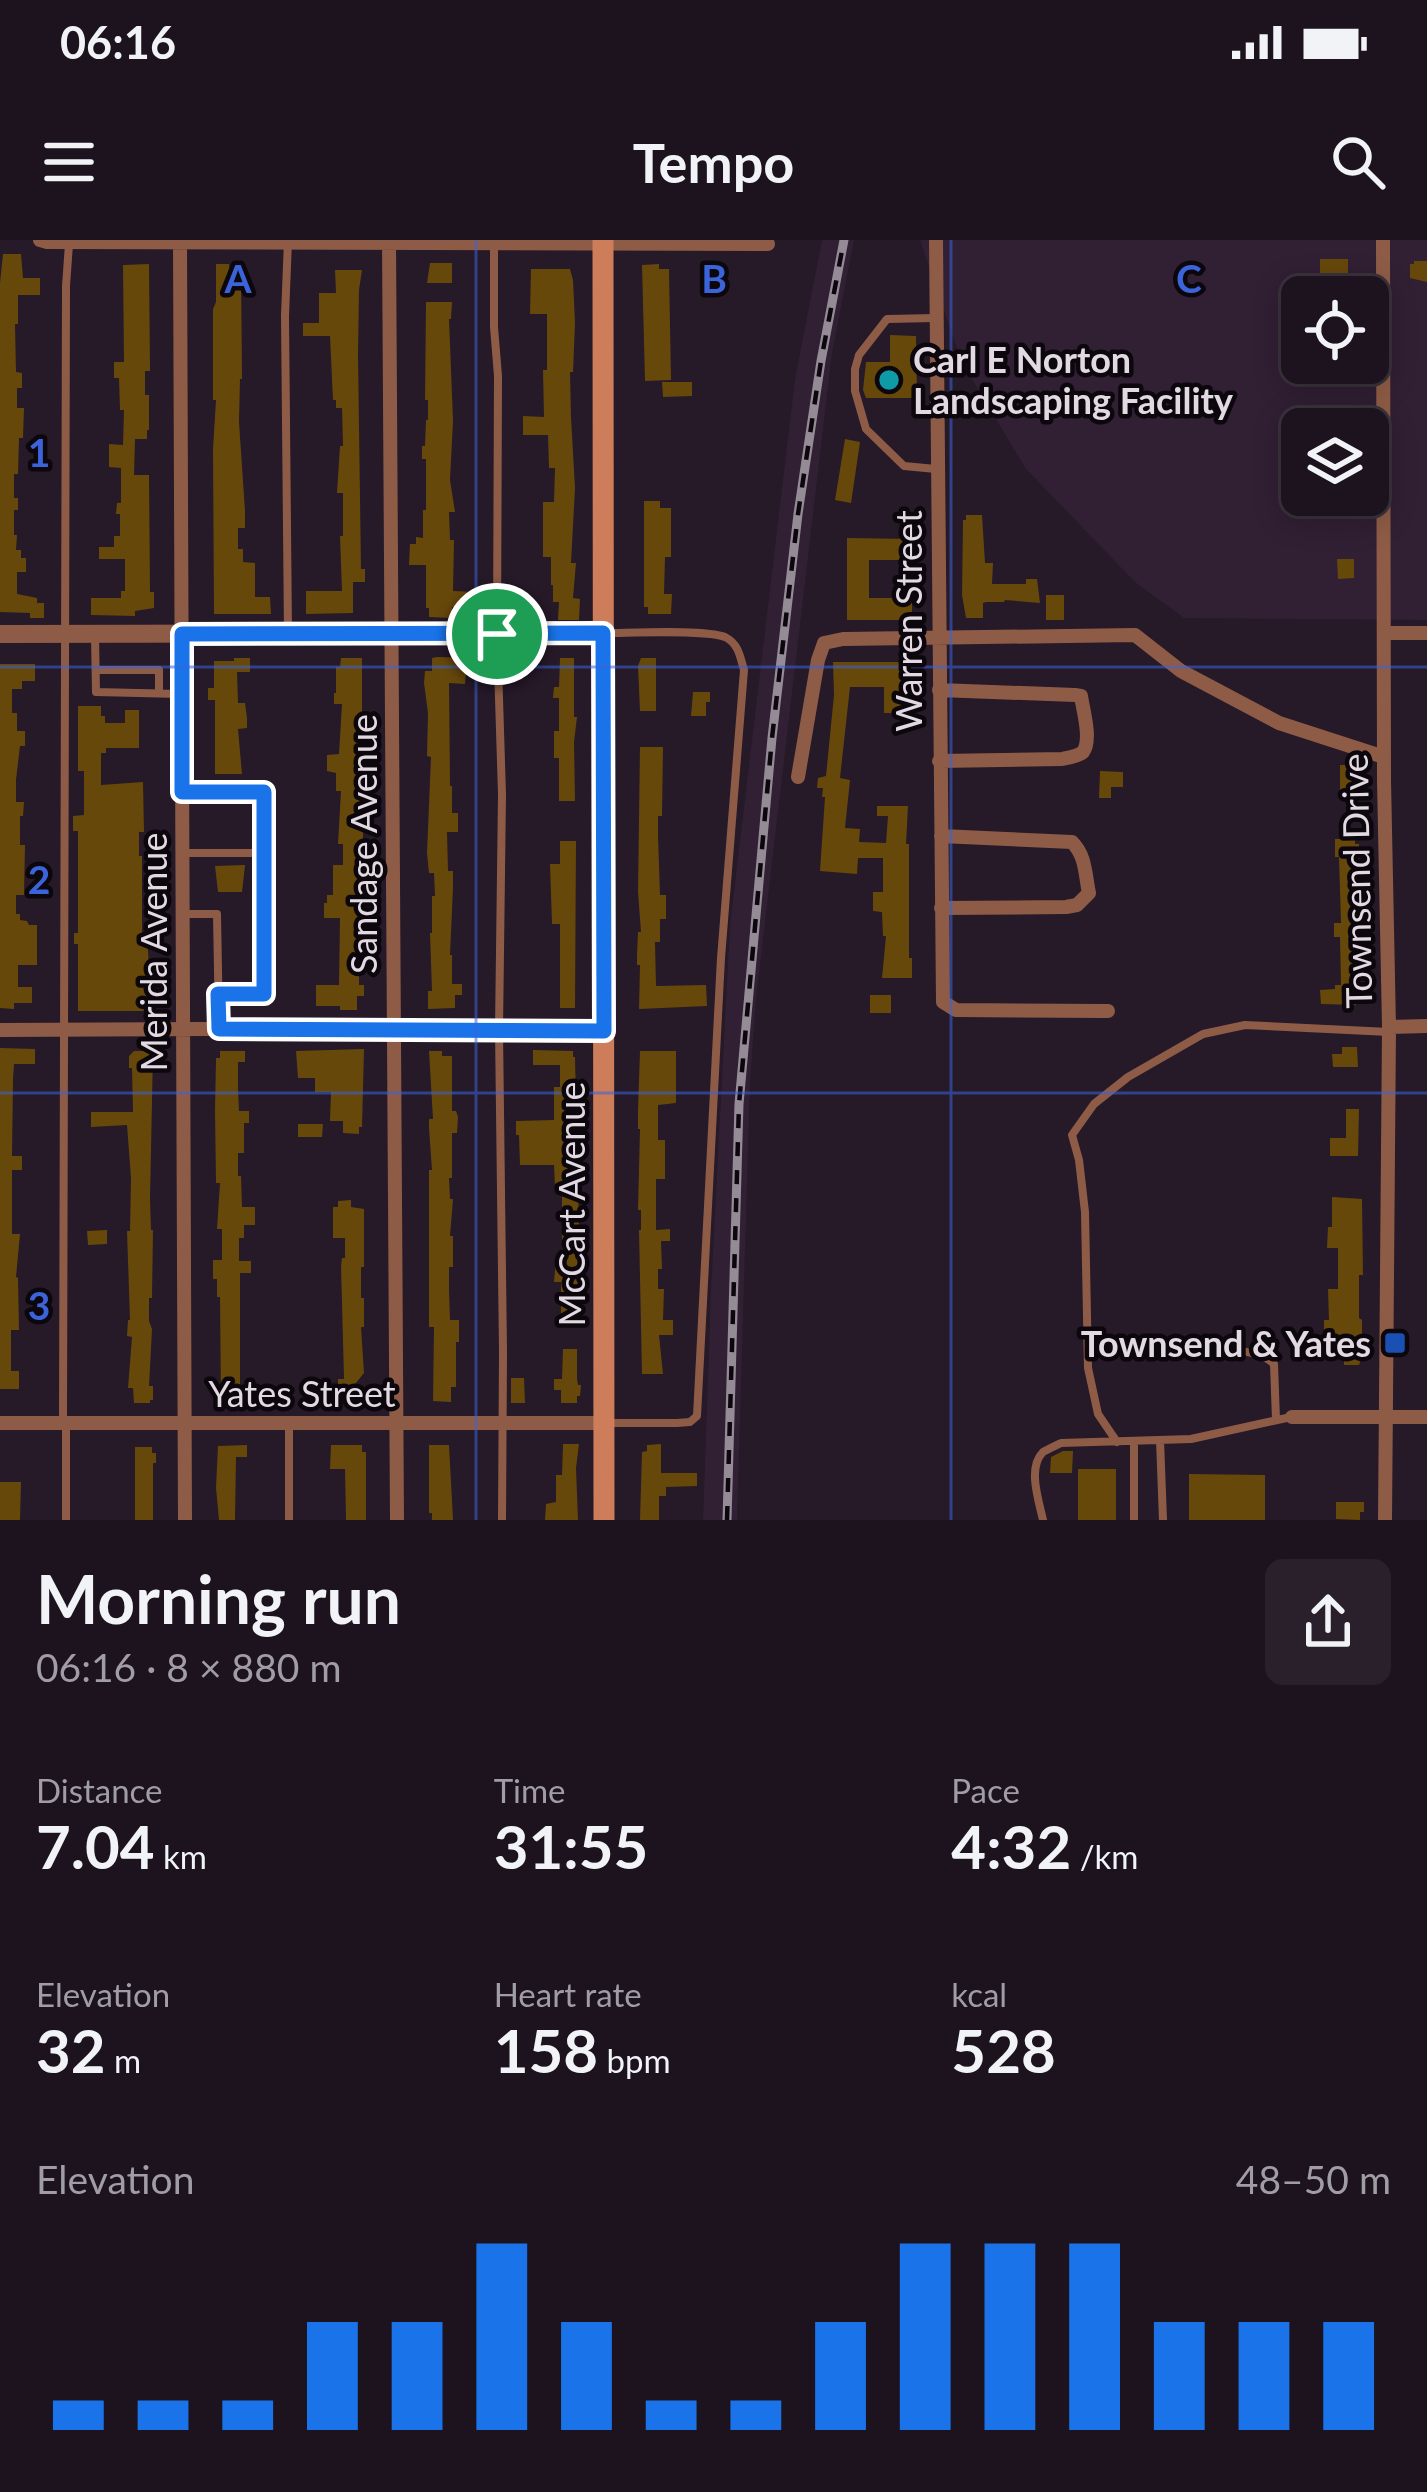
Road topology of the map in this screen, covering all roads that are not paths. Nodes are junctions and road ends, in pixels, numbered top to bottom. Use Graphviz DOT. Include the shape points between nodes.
graph roads {
  1 [pos="40,240"];
  2 [pos="936,240"];
  3 [pos="1383,240"];
  4 [pos="66,241"];
  5 [pos="180,241"];
  6 [pos="288,241"];
  7 [pos="388,241"];
  8 [pos="494,242"];
  9 [pos="603,242"];
  10 [pos="768,244"];
  11 [pos="1384,276"];
  12 [pos="936,318"];
  13 [pos="1385,384"];
  14 [pos="937,469"];
  15 [pos="603,633"];
  16 [pos="1384,633"];
  17 [pos="1427,633"];
  18 [pos="0,634"];
  19 [pos="64,634"];
  20 [pos="95,634"];
  21 [pos="182,634"];
  22 [pos="497,634"];
  23 [pos="288,635"];
  24 [pos="391,635"];
  25 [pos="939,637"];
  26 [pos="95,670"];
  27 [pos="939,690"];
  28 [pos="159,692"];
  29 [pos="182,694"];
  30 [pos="1384,757"];
  31 [pos="939,761"];
  32 [pos="798,776"];
  33 [pos="182,792"];
  34 [pos="941,836"];
  35 [pos="182,853"];
  36 [pos="264,853"];
  37 [pos="941,908"];
  38 [pos="183,914"];
  39 [pos="218,994"];
  40 [pos="1108,1012"];
  41 [pos="1427,1026"];
  42 [pos="394,1028"];
  43 [pos="219,1029"];
  44 [pos="1389,1029"];
  45 [pos="0,1030"];
  46 [pos="66,1030"];
  47 [pos="183,1030"];
  48 [pos="499,1030"];
  49 [pos="604,1031"];
  50 [pos="1189,1352"];
  51 [pos="1292,1417"];
  52 [pos="1384,1417"];
  53 [pos="1427,1417"];
  54 [pos="1276,1420"];
  55 [pos="0,1423"];
  56 [pos="64,1423"];
  57 [pos="184,1423"];
  58 [pos="289,1423"];
  59 [pos="396,1423"];
  60 [pos="502,1423"];
  61 [pos="604,1423"];
  62 [pos="1160,1440"];
  63 [pos="1134,1441"];
  64 [pos="1118,1442"];
  65 [pos="66,1520"];
  66 [pos="185,1520"];
  67 [pos="289,1520"];
  68 [pos="397,1520"];
  69 [pos="502,1520"];
  70 [pos="604,1520"];
  71 [pos="1043,1520"];
  72 [pos="1134,1520"];
  73 [pos="1163,1520"];
  74 [pos="1385,1520"];
  1 -- 4 [label="street"];
  2 -- 12 [label="street, Warren Street"];
  3 -- 11 [label="street, Townsend Drive"];
  4 -- 5 [label="street"];
  4 -- 19 [label="lane"];
  5 -- 6 [label="street"];
  5 -- 21 [label="street, Merida Avenue"];
  6 -- 7 [label="street"];
  6 -- 23 [label="lane"];
  7 -- 8 [label="street"];
  7 -- 24 [label="street, Sandage Avenue"];
  8 -- 9 [label="street"];
  8 -- 22 [label="lane"];
  9 -- 10 [label="street"];
  9 -- 15 [label="main road, McCart Avenue"];
  12 -- 14 [label="street, Warren Street"];
  12 -- 14 [label="lane" via="886,319 859,355 855,391 866,429 904,466"];
  13 -- 16 [label="street, Townsend Drive"];
  14 -- 25 [label="street, Warren Street"];
  15 -- 22 [label="street"];
  15 -- 49 [label="main road, McCart Avenue"];
  15 -- 61 [label="lane" via="728,638 744,670 697,1416 677,1424"];
  16 -- 17 [label="street"];
  16 -- 30 [label="street, Townsend Drive"];
  18 -- 19 [label="street"];
  19 -- 20 [label="street"];
  19 -- 46 [label="lane"];
  20 -- 21 [label="street"];
  20 -- 26 [label="lane"];
  21 -- 23 [label="street"];
  21 -- 29 [label="street, Merida Avenue"];
  22 -- 24 [label="street"];
  22 -- 48 [label="lane"];
  23 -- 24 [label="street"];
  24 -- 42 [label="street, Sandage Avenue"];
  25 -- 27 [label="street, Warren Street"];
  25 -- 30 [label="street" via="1135,635 1181,671 1279,723"];
  25 -- 32 [label="street" via="824,643"];
  26 -- 28 [label="lane" via="96,692"];
  26 -- 28 [label="lane" via="159,670"];
  27 -- 31 [label="street, Warren Street"];
  27 -- 31 [label="street" via="1075,694 1086,734 1084,751 1062,759"];
  28 -- 29 [label="lane"];
  29 -- 33 [label="street, Merida Avenue"];
  30 -- 44 [label="street, Townsend Drive"];
  31 -- 34 [label="street, Warren Street"];
  33 -- 35 [label="street, Merida Avenue"];
  33 -- 36 [label="lane" via="264,792"];
  34 -- 37 [label="street, Warren Street"];
  34 -- 37 [label="street" via="1072,842 1085,862 1089,893 1066,907"];
  35 -- 36 [label="lane"];
  35 -- 38 [label="street, Merida Avenue"];
  36 -- 39 [label="lane" via="264,994"];
  37 -- 40 [label="street, Warren Street" via="943,1002 956,1010"];
  38 -- 39 [label="lane" via="217,914"];
  38 -- 47 [label="street, Merida Avenue"];
  39 -- 43 [label="lane"];
  41 -- 44 [label="street"];
  42 -- 43 [label="street"];
  42 -- 48 [label="street"];
  42 -- 59 [label="street, Sandage Avenue"];
  43 -- 47 [label="street"];
  44 -- 52 [label="street, Townsend Drive"];
  44 -- 64 [label="lane" via="1245,1025 1203,1034 1127,1077 1075,1128 1088,1368 1098,1414"];
  45 -- 46 [label="street"];
  46 -- 47 [label="street"];
  46 -- 56 [label="lane"];
  47 -- 57 [label="street, Merida Avenue"];
  48 -- 49 [label="street"];
  48 -- 60 [label="lane"];
  49 -- 61 [label="main road, McCart Avenue"];
  50 -- 54 [label="lane" via="1264,1355 1274,1364"];
  51 -- 52 [label="street"];
  51 -- 54 [label="lane"];
  52 -- 53 [label="street"];
  52 -- 74 [label="street, Townsend Drive"];
  54 -- 62 [label="lane"];
  55 -- 56 [label="street, Yates Street"];
  56 -- 57 [label="street, Yates Street"];
  56 -- 65 [label="lane"];
  57 -- 58 [label="street, Yates Street"];
  57 -- 66 [label="street, Merida Avenue"];
  58 -- 59 [label="street, Yates Street"];
  58 -- 67 [label="lane"];
  59 -- 60 [label="street, Yates Street"];
  59 -- 68 [label="street, Sandage Avenue"];
  60 -- 61 [label="street, Yates Street"];
  60 -- 69 [label="lane"];
  61 -- 70 [label="main road, McCart Avenue"];
  62 -- 63 [label="lane"];
  62 -- 73 [label="lane"];
  63 -- 64 [label="lane"];
  63 -- 72 [label="lane"];
  64 -- 71 [label="lane" via="1044,1451 1036,1465"];
}
